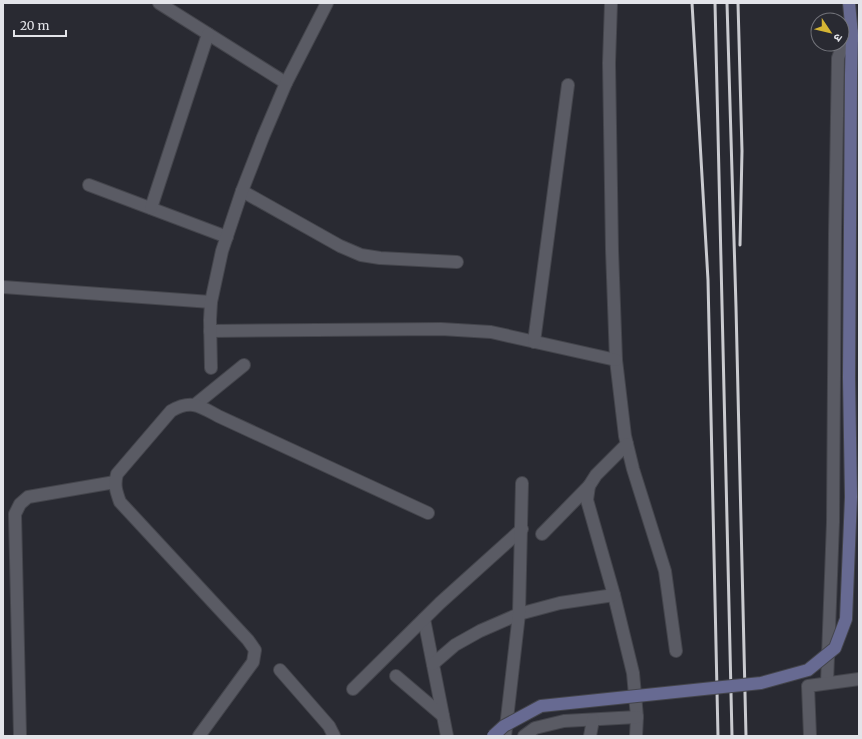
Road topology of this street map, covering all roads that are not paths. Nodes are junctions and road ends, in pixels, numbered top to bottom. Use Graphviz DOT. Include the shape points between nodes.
graph roads {
  1 [pos="159,3"];
  2 [pos="327,3"];
  3 [pos="611,3"];
  4 [pos="848,3"];
  5 [pos="208,34"];
  6 [pos="856,35"];
  7 [pos="286,83"];
  8 [pos="568,85"];
  9 [pos="89,185"];
  10 [pos="242,191"];
  11 [pos="151,208"];
  12 [pos="226,237"];
  13 [pos="457,262"];
  14 [pos="3,287"];
  15 [pos="211,302"];
  16 [pos="210,331"];
  17 [pos="534,342"];
  18 [pos="616,360"];
  19 [pos="244,365"];
  20 [pos="210,368"];
  21 [pos="196,404"];
  22 [pos="627,444"];
  23 [pos="115,482"];
  24 [pos="522,483"];
  25 [pos="589,486"];
  26 [pos="428,513"];
  27 [pos="522,528"];
  28 [pos="542,534"];
  29 [pos="614,595"];
  30 [pos="520,614"];
  31 [pos="424,619"];
  32 [pos="676,651"];
  33 [pos="433,664"];
  34 [pos="280,670"];
  35 [pos="396,676"];
  36 [pos="859,679"];
  37 [pos="827,683"];
  38 [pos="353,689"];
  39 [pos="443,716"];
  40 [pos="637,717"];
  41 [pos="593,720"];
  42 [pos="20,736"];
  43 [pos="199,736"];
  44 [pos="334,736"];
  45 [pos="447,736"];
  46 [pos="493,736"];
  47 [pos="505,736"];
  48 [pos="524,736"];
  49 [pos="590,736"];
  50 [pos="636,736"];
  51 [pos="810,736"];
  1 -- 5 [label="street"];
  2 -- 7 [label="street"];
  3 -- 18 [label="street" via="611,212"];
  4 -- 6 [label="street"];
  5 -- 7 [label="street"];
  5 -- 11 [label="street"];
  6 -- 37 [label="street" via="844,42 838,58 833,522"];
  6 -- 46 [label="street, bridge" via="852,75 849,370 851,497 846,618 835,648 808,670 762,683 541,706 504,726"];
  7 -- 10 [label="street"];
  8 -- 17 [label="street"];
  9 -- 11 [label="street"];
  10 -- 12 [label="street"];
  10 -- 13 [label="street" via="340,246 361,255"];
  11 -- 12 [label="street"];
  12 -- 15 [label="street"];
  14 -- 15 [label="street"];
  15 -- 16 [label="street"];
  16 -- 17 [label="street" via="441,329 491,332"];
  16 -- 20 [label="street"];
  17 -- 18 [label="street"];
  18 -- 22 [label="street"];
  19 -- 21 [label="street"];
  21 -- 23 [label="street" via="181,405 171,411 117,474"];
  21 -- 26 [label="street"];
  22 -- 25 [label="street" via="596,475"];
  22 -- 32 [label="street" via="665,571"];
  23 -- 42 [label="street" via="28,497 20,504 15,514"];
  23 -- 43 [label="street" via="120,502 255,650 253,662"];
  24 -- 27 [label="street"];
  25 -- 28 [label="street"];
  25 -- 29 [label="street" via="587,500"];
  27 -- 30 [label="street"];
  27 -- 31 [label="street"];
  29 -- 30 [label="street"];
  29 -- 40 [label="street" via="633,673"];
  30 -- 33 [label="street" via="474,634 455,645"];
  30 -- 47 [label="street"];
  31 -- 33 [label="street"];
  31 -- 38 [label="street"];
  33 -- 39 [label="street"];
  34 -- 44 [label="street" via="324,720"];
  35 -- 39 [label="street"];
  36 -- 37 [label="street"];
  37 -- 51 [label="street" via="808,686"];
  39 -- 45 [label="street"];
  40 -- 41 [label="street"];
  40 -- 50 [label="street"];
  41 -- 48 [label="street" via="564,721 535,728"];
  41 -- 49 [label="street"];
}
